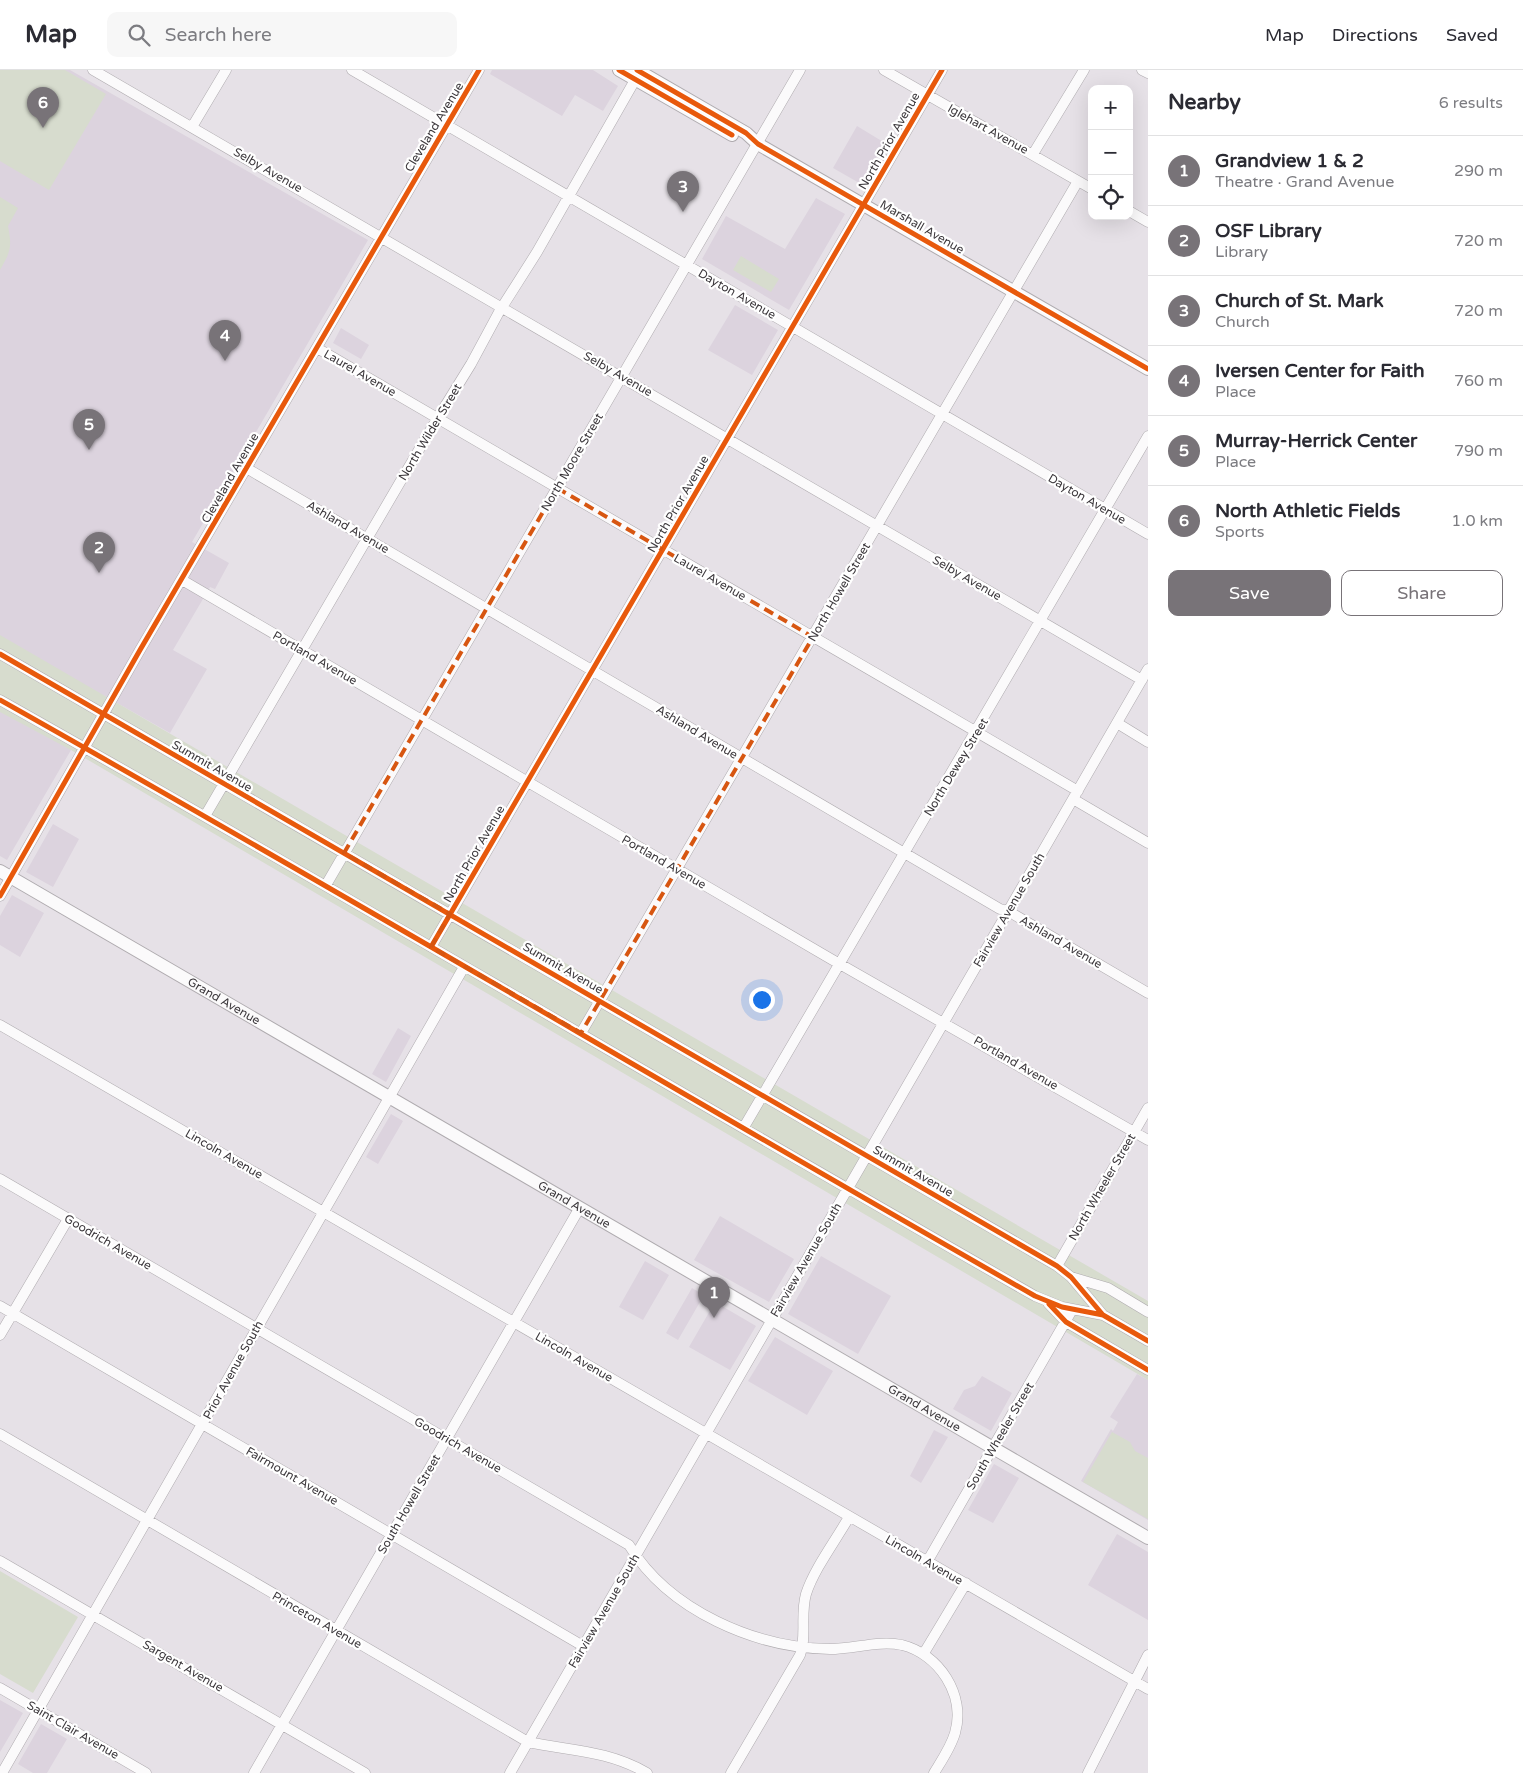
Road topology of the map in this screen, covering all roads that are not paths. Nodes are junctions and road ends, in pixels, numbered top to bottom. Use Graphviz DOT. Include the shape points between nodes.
graph roads {
  1 [pos="93,70"];
  2 [pos="226,70"];
  3 [pos="352,70"];
  4 [pos="479,70"];
  5 [pos="619,70"];
  6 [pos="800,70"];
  7 [pos="884,70"];
  8 [pos="942,70"];
  9 [pos="1084,70"];
  10 [pos="1142,70"];
  11 [pos="638,73"];
  12 [pos="1148,73"];
  13 [pos="928,95"];
  14 [pos="447,125"];
  15 [pos="192,127"];
  16 [pos="758,144"];
  17 [pos="1033,154"];
  18 [pos="1078,181"];
  19 [pos="1088,187"];
  20 [pos="568,195"];
  21 [pos="864,205"];
  22 [pos="1133,213"];
  23 [pos="1148,222"];
  24 [pos="381,236"];
  25 [pos="686,265"];
  26 [pos="1013,292"];
  27 [pos="502,306"];
  28 [pos="793,327"];
  29 [pos="317,348"];
  30 [pos="1148,369"];
  31 [pos="622,376"];
  32 [pos="944,414"];
  33 [pos="438,418"];
  34 [pos="1148,436"];
  35 [pos="727,438"];
  36 [pos="248,469"];
  37 [pos="557,488"];
  38 [pos="1106,510"];
  39 [pos="878,526"];
  40 [pos="1148,534"];
  41 [pos="368,539"];
  42 [pos="663,550"];
  43 [pos="182,580"];
  44 [pos="487,609"];
  45 [pos="1040,620"];
  46 [pos="813,637"];
  47 [pos="302,650"];
  48 [pos="0,654"];
  49 [pos="1148,669"];
  50 [pos="593,670"];
  51 [pos="1142,680"];
  52 [pos="0,700"];
  53 [pos="104,715"];
  54 [pos="423,721"];
  55 [pos="1117,723"];
  56 [pos="976,732"];
  57 [pos="1148,742"];
  58 [pos="85,747"];
  59 [pos="742,758"];
  60 [pos="527,782"];
  61 [pos="223,784"];
  62 [pos="1075,795"];
  63 [pos="206,816"];
  64 [pos="1148,843"];
  65 [pos="905,853"];
  66 [pos="344,854"];
  67 [pos="677,869"];
  68 [pos="5,874"];
  69 [pos="326,885"];
  70 [pos="0,896"];
  71 [pos="1008,911"];
  72 [pos="450,914"];
  73 [pos="431,947"];
  74 [pos="840,963"];
  75 [pos="464,967"];
  76 [pos="1148,993"];
  77 [pos="599,1002"];
  78 [pos="944,1022"];
  79 [pos="0,1025"];
  80 [pos="581,1033"];
  81 [pos="762,1096"];
  82 [pos="389,1098"];
  83 [pos="1148,1108"];
  84 [pos="744,1127"];
  85 [pos="1134,1132"];
  86 [pos="1148,1140"];
  87 [pos="867,1155"];
  88 [pos="0,1179"];
  89 [pos="847,1189"];
  90 [pos="579,1209"];
  91 [pos="323,1211"];
  92 [pos="68,1219"];
  93 [pos="1057,1266"];
  94 [pos="1071,1277"];
  95 [pos="1046,1301"];
  96 [pos="0,1306"];
  97 [pos="1072,1310"];
  98 [pos="1148,1312"];
  99 [pos="12,1313"];
  100 [pos="1103,1315"];
  101 [pos="513,1321"];
  102 [pos="771,1321"];
  103 [pos="1066,1322"];
  104 [pos="257,1329"];
  105 [pos="0,1335"];
  106 [pos="1148,1341"];
  107 [pos="1148,1370"];
  108 [pos="203,1424"];
  109 [pos="0,1434"];
  110 [pos="706,1434"];
  111 [pos="446,1439"];
  112 [pos="993,1448"];
  113 [pos="849,1517"];
  114 [pos="147,1520"];
  115 [pos="392,1534"];
  116 [pos="1148,1538"];
  117 [pos="636,1556"];
  118 [pos="0,1561"];
  119 [pos="927,1562"];
  120 [pos="966,1584"];
  121 [pos="93,1614"];
  122 [pos="336,1631"];
  123 [pos="583,1646"];
  124 [pos="803,1647"];
  125 [pos="924,1653"];
  126 [pos="1148,1655"];
  127 [pos="1133,1681"];
  128 [pos="0,1688"];
  129 [pos="1148,1689"];
  130 [pos="38,1710"];
  131 [pos="283,1725"];
  132 [pos="528,1742"];
  133 [pos="2,1773"];
  134 [pos="146,1773"];
  135 [pos="254,1773"];
  136 [pos="365,1773"];
  137 [pos="510,1773"];
  138 [pos="647,1773"];
  139 [pos="731,1773"];
  140 [pos="934,1773"];
  141 [pos="1088,1773"];
  1 -- 15 [label="street, Selby Avenue"];
  2 -- 15 [label="street"];
  3 -- 14 [label="street, Dayton Avenue"];
  4 -- 14 [label="street, Cleveland Avenue"];
  5 -- 11 [label="main road, Marshall Avenue"];
  6 -- 16 [label="street, North Moore Street"];
  7 -- 13 [label="street, Iglehart Avenue"];
  8 -- 13 [label="street, North Prior Avenue"];
  9 -- 17 [label="street"];
  10 -- 12 [label="street"];
  11 -- 16 [label="main road, Marshall Avenue" via="746,133"];
  11 -- 20 [label="street, North Wilder Street"];
  13 -- 17 [label="street, Iglehart Avenue"];
  13 -- 21 [label="street, North Prior Avenue"];
  14 -- 20 [label="street, Dayton Avenue"];
  14 -- 24 [label="street, Cleveland Avenue"];
  15 -- 24 [label="street, Selby Avenue"];
  16 -- 21 [label="main road, Marshall Avenue"];
  16 -- 25 [label="street, North Moore Street"];
  17 -- 18 [label="street, Iglehart Avenue"];
  18 -- 19 [label="street, Iglehart Avenue"];
  18 -- 26 [label="street, North Howell Street"];
  20 -- 25 [label="street, Dayton Avenue"];
  20 -- 27 [label="street, North Wilder Street"];
  21 -- 26 [label="main road, Marshall Avenue"];
  21 -- 28 [label="street, North Prior Avenue"];
  22 -- 23 [label="street"];
  24 -- 27 [label="street, Selby Avenue"];
  24 -- 29 [label="street, Cleveland Avenue"];
  25 -- 28 [label="street, Dayton Avenue"];
  25 -- 31 [label="street, North Moore Street"];
  26 -- 30 [label="main road, Marshall Avenue"];
  26 -- 32 [label="street, North Howell Street"];
  27 -- 31 [label="street, Selby Avenue"];
  27 -- 33 [label="street, North Wilder Street"];
  28 -- 32 [label="street, Dayton Avenue"];
  28 -- 35 [label="street, North Prior Avenue"];
  29 -- 33 [label="street, Laurel Avenue"];
  29 -- 36 [label="street, Cleveland Avenue"];
  31 -- 35 [label="street, Selby Avenue"];
  31 -- 37 [label="street, North Moore Street"];
  32 -- 38 [label="street, Dayton Avenue"];
  32 -- 39 [label="street, North Howell Street"];
  33 -- 37 [label="street, Laurel Avenue"];
  33 -- 41 [label="street, North Wilder Street"];
  34 -- 38 [label="street, North Dewey Street"];
  35 -- 39 [label="street, Selby Avenue"];
  35 -- 42 [label="street, North Prior Avenue"];
  36 -- 41 [label="street, Ashland Avenue"];
  36 -- 43 [label="street, Cleveland Avenue"];
  37 -- 42 [label="street, Laurel Avenue"];
  37 -- 44 [label="street, North Moore Street"];
  38 -- 40 [label="street, Dayton Avenue"];
  38 -- 45 [label="street, North Dewey Street"];
  39 -- 45 [label="street, Selby Avenue"];
  39 -- 46 [label="street, North Howell Street"];
  41 -- 44 [label="street, Ashland Avenue"];
  41 -- 47 [label="street, North Wilder Street"];
  42 -- 46 [label="street, Laurel Avenue"];
  42 -- 50 [label="street, North Prior Avenue"];
  43 -- 47 [label="street, Portland Avenue"];
  43 -- 53 [label="street, Cleveland Avenue"];
  44 -- 50 [label="street, Ashland Avenue"];
  44 -- 54 [label="street, North Moore Street"];
  45 -- 51 [label="street, Selby Avenue"];
  45 -- 56 [label="street, North Dewey Street"];
  46 -- 56 [label="street, Laurel Avenue"];
  46 -- 59 [label="street, North Howell Street"];
  47 -- 54 [label="street, Portland Avenue"];
  47 -- 61 [label="street, North Wilder Street"];
  48 -- 53 [label="street, Summit Avenue"];
  49 -- 51 [label="street, Fairview Avenue South"];
  50 -- 59 [label="street, Ashland Avenue"];
  50 -- 60 [label="street, North Prior Avenue"];
  51 -- 55 [label="street, Fairview Avenue South"];
  52 -- 58 [label="street, Summit Avenue"];
  53 -- 58 [label="street, Cleveland Avenue"];
  53 -- 61 [label="street, Summit Avenue"];
  54 -- 60 [label="street, Portland Avenue"];
  54 -- 66 [label="street, North Moore Street"];
  55 -- 57 [label="street"];
  55 -- 62 [label="street, Fairview Avenue South"];
  56 -- 62 [label="street, Laurel Avenue"];
  56 -- 65 [label="street, North Dewey Street"];
  58 -- 63 [label="street, Summit Avenue"];
  58 -- 68 [label="street, Cleveland Avenue"];
  59 -- 65 [label="street, Ashland Avenue"];
  59 -- 67 [label="street, North Howell Street"];
  60 -- 67 [label="street, Portland Avenue"];
  60 -- 72 [label="street, North Prior Avenue"];
  61 -- 63 [label="street, North Wilder Street"];
  61 -- 66 [label="street, Summit Avenue"];
  62 -- 64 [label="street, Laurel Avenue"];
  62 -- 71 [label="street, Fairview Avenue South"];
  63 -- 69 [label="street, Summit Avenue"];
  65 -- 71 [label="street, Ashland Avenue"];
  65 -- 74 [label="street, North Dewey Street"];
  66 -- 69 [label="street, North Moore Street"];
  66 -- 72 [label="street, Summit Avenue"];
  67 -- 74 [label="street, Portland Avenue"];
  67 -- 77 [label="street, North Howell Street"];
  68 -- 70 [label="street, Cleveland Avenue"];
  68 -- 82 [label="main road, Grand Avenue"];
  69 -- 73 [label="street, Summit Avenue"];
  71 -- 76 [label="street, Ashland Avenue"];
  71 -- 78 [label="street, Fairview Avenue South"];
  72 -- 73 [label="street, North Prior Avenue"];
  72 -- 77 [label="street, Summit Avenue"];
  73 -- 75 [label="street, Summit Avenue"];
  74 -- 78 [label="street, Portland Avenue"];
  74 -- 81 [label="street, North Dewey Street"];
  75 -- 80 [label="street, Summit Avenue"];
  75 -- 82 [label="street, Prior Avenue South"];
  77 -- 80 [label="street"];
  77 -- 81 [label="street, Summit Avenue"];
  78 -- 85 [label="street, Portland Avenue"];
  78 -- 87 [label="street, Fairview Avenue South"];
  79 -- 91 [label="street, Lincoln Avenue"];
  80 -- 84 [label="street, Summit Avenue"];
  81 -- 84 [label="street, North Dewey Street"];
  81 -- 87 [label="street, Summit Avenue"];
  82 -- 90 [label="main road, Grand Avenue"];
  82 -- 91 [label="street, Prior Avenue South"];
  83 -- 85 [label="street, North Wheeler Street"];
  84 -- 89 [label="street, Summit Avenue"];
  85 -- 86 [label="street, Portland Avenue"];
  85 -- 93 [label="street, North Wheeler Street"];
  87 -- 89 [label="street, Fairview Avenue South"];
  87 -- 93 [label="street, Summit Avenue"];
  88 -- 92 [label="street, Goodrich Avenue"];
  89 -- 95 [label="street, Summit Avenue"];
  89 -- 102 [label="street, Fairview Avenue South"];
  90 -- 101 [label="street, South Howell Street"];
  90 -- 102 [label="main road, Grand Avenue"];
  91 -- 101 [label="street, Lincoln Avenue"];
  91 -- 104 [label="street, Prior Avenue South"];
  92 -- 99 [label="street"];
  92 -- 104 [label="street, Goodrich Avenue"];
  93 -- 94 [label="street, Summit Avenue"];
  94 -- 98 [label="street, Summit Avenue" via="1108,1288"];
  94 -- 100 [label="street, Summit Avenue"];
  95 -- 97 [label="street, Summit Avenue"];
  95 -- 103 [label="street, Summit Avenue"];
  96 -- 99 [label="street, Fairmount Avenue"];
  97 -- 100 [label="street, Summit Avenue"];
  97 -- 103 [label="street, South Wheeler Street"];
  99 -- 105 [label="street"];
  99 -- 108 [label="street, Fairmount Avenue"];
  100 -- 106 [label="street, Summit Avenue"];
  101 -- 110 [label="street, Lincoln Avenue"];
  101 -- 111 [label="street, South Howell Street"];
  102 -- 110 [label="street, Fairview Avenue South"];
  102 -- 112 [label="main road, Grand Avenue"];
  103 -- 107 [label="street, Summit Avenue"];
  103 -- 112 [label="street, South Wheeler Street"];
  104 -- 108 [label="street, Prior Avenue South"];
  104 -- 111 [label="street, Goodrich Avenue"];
  108 -- 114 [label="street, Prior Avenue South"];
  108 -- 115 [label="street, Fairmount Avenue"];
  109 -- 114 [label="street, Princeton Avenue"];
  110 -- 113 [label="street, Lincoln Avenue"];
  110 -- 117 [label="street, Fairview Avenue South"];
  111 -- 115 [label="street, South Howell Street"];
  111 -- 117 [label="street, Goodrich Avenue" via="629,1545"];
  112 -- 116 [label="main road, Grand Avenue"];
  112 -- 119 [label="street, South Wheeler Street"];
  113 -- 119 [label="street, Lincoln Avenue"];
  113 -- 124 [label="street" via="806,1594 802,1614"];
  114 -- 121 [label="street, Prior Avenue South"];
  114 -- 122 [label="street, Princeton Avenue"];
  115 -- 122 [label="street, South Howell Street"];
  115 -- 123 [label="street, Fairmount Avenue"];
  117 -- 123 [label="street, Fairview Avenue South"];
  117 -- 124 [label="street, Goodrich Avenue" via="672,1594 724,1626"];
  118 -- 121 [label="street, Sargent Avenue"];
  119 -- 120 [label="street, Lincoln Avenue"];
  120 -- 125 [label="street"];
  120 -- 127 [label="street, Lincoln Avenue"];
  121 -- 130 [label="street, Prior Avenue South"];
  121 -- 131 [label="street, Sargent Avenue"];
  122 -- 131 [label="street, South Howell Street"];
  122 -- 132 [label="street, Princeton Avenue"];
  123 -- 132 [label="street, Fairview Avenue South"];
  124 -- 125 [label="street, Goodrich Avenue" via="849,1649 887,1644"];
  124 -- 139 [label="street"];
  125 -- 140 [label="street" via="942,1670 952,1690 957,1711 956,1732"];
  126 -- 127 [label="street"];
  127 -- 129 [label="street, Lincoln Avenue"];
  127 -- 141 [label="street"];
  128 -- 130 [label="street, Saint Clair Avenue"];
  130 -- 133 [label="street, Prior Avenue South"];
  130 -- 134 [label="street, Saint Clair Avenue"];
  131 -- 135 [label="street, South Howell Street"];
  131 -- 136 [label="street, Sargent Avenue"];
  132 -- 137 [label="street, Fairview Avenue South"];
  132 -- 138 [label="street, Princeton Avenue" via="590,1751"];
}
